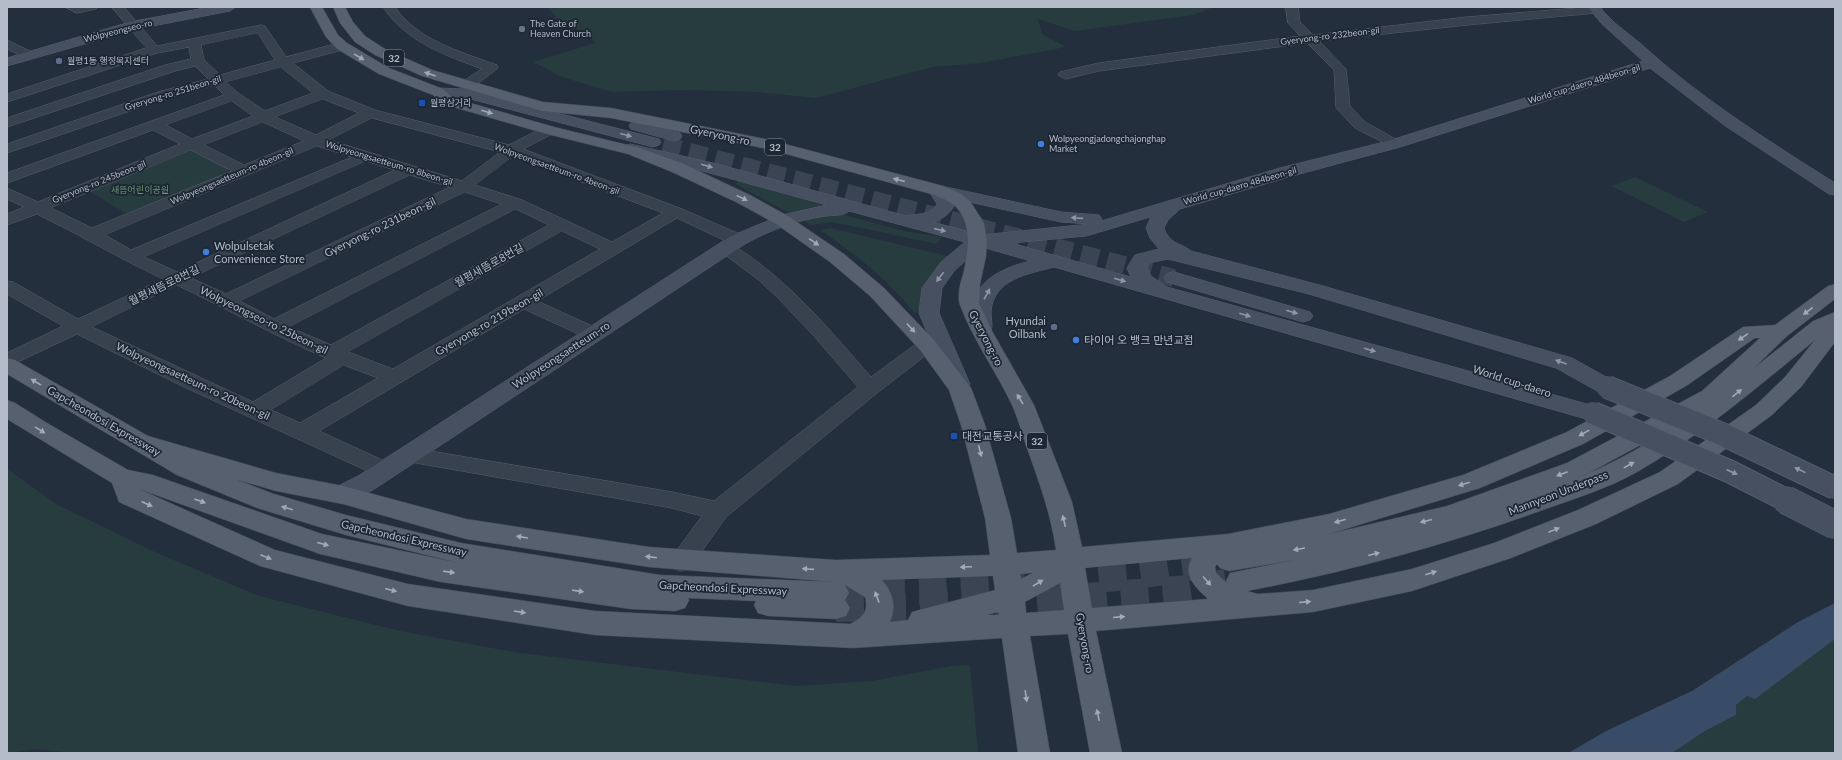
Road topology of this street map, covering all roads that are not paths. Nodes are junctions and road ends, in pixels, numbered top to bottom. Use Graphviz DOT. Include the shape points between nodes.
graph roads {
  1 [pos="71,7"];
  2 [pos="92,7"];
  3 [pos="118,7"];
  4 [pos="230,7"];
  5 [pos="316,7"];
  6 [pos="339,7"];
  7 [pos="389,7"];
  8 [pos="1292,7"];
  9 [pos="1595,9"];
  10 [pos="135,25"];
  11 [pos="1311,40"];
  12 [pos="194,42"];
  13 [pos="7,44"];
  14 [pos="342,46"];
  15 [pos="154,50"];
  16 [pos="28,55"];
  17 [pos="198,61"];
  18 [pos="7,62"];
  19 [pos="284,62"];
  20 [pos="1652,63"];
  21 [pos="1066,75"];
  22 [pos="216,80"];
  23 [pos="467,86"];
  24 [pos="25,92"];
  25 [pos="438,92"];
  26 [pos="323,94"];
  27 [pos="233,96"];
  28 [pos="7,98"];
  29 [pos="542,106"];
  30 [pos="50,108"];
  31 [pos="370,113"];
  32 [pos="263,117"];
  33 [pos="7,123"];
  34 [pos="77,124"];
  35 [pos="154,125"];
  36 [pos="549,130"];
  37 [pos="109,141"];
  38 [pos="316,141"];
  39 [pos="192,144"];
  40 [pos="1394,144"];
  41 [pos="614,146"];
  42 [pos="7,149"];
  43 [pos="511,150"];
  44 [pos="364,157"];
  45 [pos="408,170"];
  46 [pos="244,171"];
  47 [pos="7,178"];
  48 [pos="465,186"];
  49 [pos="1835,190"];
  50 [pos="7,193"];
  51 [pos="940,193"];
  52 [pos="516,203"];
  53 [pos="1173,206"];
  54 [pos="35,208"];
  55 [pos="854,208"];
  56 [pos="676,212"];
  57 [pos="887,218"];
  58 [pos="1130,218"];
  59 [pos="7,220"];
  60 [pos="782,220"];
  61 [pos="562,224"];
  62 [pos="1086,231"];
  63 [pos="92,234"];
  64 [pos="978,241"];
  65 [pos="731,244"];
  66 [pos="613,249"];
  67 [pos="130,257"];
  68 [pos="1054,263"];
  69 [pos="1083,269"];
  70 [pos="1176,273"];
  71 [pos="176,279"];
  72 [pos="7,286"];
  73 [pos="1835,290"];
  74 [pos="226,302"];
  75 [pos="524,302"];
  76 [pos="1835,318"];
  77 [pos="1835,325"];
  78 [pos="79,327"];
  79 [pos="274,327"];
  80 [pos="982,331"];
  81 [pos="594,334"];
  82 [pos="927,345"];
  83 [pos="337,355"];
  84 [pos="7,361"];
  85 [pos="7,365"];
  86 [pos="394,377"];
  87 [pos="870,388"];
  88 [pos="960,388"];
  89 [pos="7,408"];
  90 [pos="254,411"];
  91 [pos="303,431"];
  92 [pos="143,443"];
  93 [pos="407,455"];
  94 [pos="383,470"];
  95 [pos="122,478"];
  96 [pos="1835,488"];
  97 [pos="342,495"];
  98 [pos="718,511"];
  99 [pos="1835,525"];
  100 [pos="1071,559"];
  101 [pos="681,561"];
  102 [pos="1232,562"];
  103 [pos="1005,565"];
  104 [pos="836,591"];
  105 [pos="1271,604"];
  106 [pos="1080,621"];
  107 [pos="1015,625"];
  108 [pos="853,636"];
  109 [pos="1034,753"];
  110 [pos="1106,753"];
  1 -- 2 [label="street" via="77,10"];
  3 -- 10 [label="street"];
  4 -- 10 [label="street, Wolpyeongseo-ro"];
  5 -- 14 [label="main road, 32" via="332,37"];
  23 -- 6 [label="main road, 32, one-way" via="427,73 380,52 360,39 347,23"];
  7 -- 23 [label="street" via="398,21 426,40 492,68"];
  8 -- 11 [label="street" via="1294,22"];
  9 -- 11 [label="street, Gyeryong-ro 232beon-gil"];
  9 -- 20 [label="street"];
  10 -- 15 [label="street"];
  10 -- 16 [label="street, Wolpyeongseo-ro"];
  11 -- 21 [label="street, Gyeryong-ro 232beon-gil" via="1154,58 1099,66"];
  11 -- 40 [label="street" via="1340,69 1343,107 1360,125"];
  12 -- 15 [label="street, Wolpyeongsaetteum-ro 4beon-gil"];
  12 -- 17 [label="street"];
  12 -- 19 [label="street, Wolpyeongsaetteum-ro 4beon-gil" via="260,29"];
  13 -- 16 [label="street"];
  14 -- 19 [label="street, Gyeryong-ro 251beon-gil"];
  14 -- 25 [label="main road, 32, one-way" via="384,71"];
  15 -- 24 [label="street, Wolpyeongsaetteum-ro 4beon-gil"];
  16 -- 18 [label="street, Wolpyeongseo-ro"];
  17 -- 22 [label="street, Wolpyeongsaetteum-ro 8beon-gil"];
  17 -- 30 [label="street"];
  19 -- 22 [label="street, Gyeryong-ro 251beon-gil"];
  19 -- 26 [label="street, Wolpyeongsaetteum-ro 4beon-gil"];
  20 -- 40 [label="street, World cup-daero 484beon-gil"];
  20 -- 49 [label="street, World cup-daero 484beon-gil" via="1716,113"];
  22 -- 27 [label="street, Wolpyeongsaetteum-ro 8beon-gil"];
  22 -- 34 [label="street, Gyeryong-ro 251beon-gil"];
  23 -- 29 [label="main road, 32"];
  24 -- 28 [label="street, Wolpyeongsaetteum-ro 4beon-gil"];
  24 -- 30 [label="street"];
  25 -- 29 [label="street, one-way" via="463,94 669,140"];
  25 -- 36 [label="main road, one-way" via="448,101"];
  26 -- 31 [label="street, Wolpyeongsaetteum-ro 4beon-gil"];
  26 -- 32 [label="street, Gyeryong-ro 245beon-gil"];
  27 -- 32 [label="street, Wolpyeongsaetteum-ro 8beon-gil"];
  27 -- 35 [label="street"];
  51 -- 29 [label="main road, Gyeryong-ro / 32, one-way" via="770,145 611,113"];
  30 -- 33 [label="street"];
  30 -- 34 [label="street"];
  31 -- 38 [label="street, Wolpyeongsaetteum-ro 4beon-gil"];
  31 -- 43 [label="street, Wolpyeongsaetteum-ro 4beon-gil"];
  32 -- 38 [label="street, Wolpyeongsaetteum-ro 8beon-gil"];
  32 -- 39 [label="street, Gyeryong-ro 245beon-gil"];
  34 -- 37 [label="street"];
  34 -- 42 [label="street, Gyeryong-ro 251beon-gil"];
  35 -- 37 [label="street"];
  35 -- 39 [label="street"];
  36 -- 41 [label="main road"];
  36 -- 43 [label="street, Gyeryong-ro 231beon-gil"];
  37 -- 47 [label="street"];
  38 -- 44 [label="street, Wolpyeongsaetteum-ro 8beon-gil"];
  38 -- 46 [label="street, Wolpyeongsaetteum-ro 4beon-gil"];
  39 -- 46 [label="street"];
  39 -- 54 [label="street, Gyeryong-ro 245beon-gil"];
  40 -- 53 [label="street, World cup-daero 484beon-gil" via="1286,172"];
  41 -- 55 [label="street, one-way" via="687,161"];
  41 -- 60 [label="main road, one-way" via="678,168"];
  43 -- 48 [label="street, Gyeryong-ro 231beon-gil"];
  43 -- 56 [label="street, Wolpyeongsaetteum-ro 4beon-gil"];
  44 -- 45 [label="street, Wolpyeongsaetteum-ro 8beon-gil"];
  44 -- 67 [label="street"];
  45 -- 48 [label="street, Wolpyeongsaetteum-ro 8beon-gil"];
  45 -- 71 [label="street, 월평새뜸로8번길"];
  46 -- 63 [label="street, Wolpyeongsaetteum-ro 4beon-gil"];
  48 -- 52 [label="street, Wolpyeongsaetteum-ro 8beon-gil"];
  48 -- 74 [label="street, Gyeryong-ro 231beon-gil"];
  50 -- 54 [label="street, Wolpyeongseo-ro 25beon-gil"];
  51 -- 57 [label="street" via="946,204 934,216 917,220"];
  58 -- 51 [label="street, one-way" via="1061,217"];
  51 -- 64 [label="main road, Gyeryong-ro / 32" via="954,197 964,205 975,223"];
  52 -- 61 [label="street, Wolpyeongsaetteum-ro 8beon-gil"];
  52 -- 79 [label="street"];
  53 -- 58 [label="street, World cup-daero 484beon-gil"];
  53 -- 70 [label="street" via="1154,228 1157,237 1166,246"];
  54 -- 59 [label="street, Gyeryong-ro 245beon-gil"];
  54 -- 63 [label="street, Wolpyeongseo-ro 25beon-gil"];
  55 -- 57 [label="street"];
  55 -- 60 [label="street, Wolpyeongsaetteum-ro" via="816,212"];
  56 -- 65 [label="street, Wolpyeongsaetteum-ro 4beon-gil"];
  56 -- 66 [label="street, Gyeryong-ro 219beon-gil"];
  57 -- 64 [label="street, one-way"];
  58 -- 62 [label="street, World cup-daero 484beon-gil"];
  60 -- 65 [label="street, Wolpyeongsaetteum-ro" via="758,229"];
  60 -- 82 [label="main road, one-way" via="837,258 877,292"];
  61 -- 66 [label="street, Wolpyeongsaetteum-ro 8beon-gil"];
  61 -- 83 [label="street, 월평새뜸로8번길"];
  62 -- 64 [label="street"];
  62 -- 69 [label="street" via="1067,244 1070,256"];
  63 -- 67 [label="street, Wolpyeongseo-ro 25beon-gil"];
  64 -- 68 [label="street"];
  64 -- 80 [label="main road, Gyeryong-ro / 32" via="969,303"];
  64 -- 88 [label="street, one-way" via="948,266 932,288 929,313"];
  65 -- 81 [label="street, Wolpyeongsaetteum-ro"];
  65 -- 87 [label="street, Wolpyeongsaetteum-ro 4beon-gil" via="805,314"];
  66 -- 75 [label="street, Gyeryong-ro 219beon-gil"];
  67 -- 71 [label="street, Wolpyeongseo-ro 25beon-gil"];
  68 -- 69 [label="street"];
  80 -- 68 [label="street, one-way" via="982,305 988,289 1020,269"];
  69 -- 70 [label="street, one-way"];
  96 -- 70 [label="street, World cup-daero, one-way, bridge" via="1752,446 1658,405 1607,387 1565,379 1372,319"];
  70 -- 99 [label="street, World cup-daero, one-way, bridge" via="1553,394 1731,472"];
  71 -- 74 [label="street, Wolpyeongseo-ro 25beon-gil"];
  71 -- 78 [label="street, 월평새뜸로8번길"];
  72 -- 78 [label="street, Wolpyeongsaetteum-ro 20beon-gil"];
  73 -- 102 [label="main road, Mannyeon Underpass, one-way" via="1780,331 1710,396 1576,469 1449,515 1340,542"];
  74 -- 79 [label="street, Wolpyeongseo-ro 25beon-gil"];
  75 -- 81 [label="street"];
  75 -- 86 [label="street, Gyeryong-ro 219beon-gil"];
  102 -- 76 [label="main road, Mannyeon Underpass, one-way" via="1338,563 1453,532 1593,481 1629,465 1724,403 1820,325"];
  105 -- 77 [label="main road, one-way" via="1313,601 1412,580 1502,551 1669,478 1764,410 1793,382"];
  78 -- 84 [label="street, 월평새뜸로8번길"];
  78 -- 90 [label="street, Wolpyeongsaetteum-ro 20beon-gil"];
  79 -- 83 [label="street, Wolpyeongseo-ro 25beon-gil"];
  100 -- 80 [label="main road, Gyeryong-ro / 32, one-way" via="1059,502 1023,405"];
  81 -- 93 [label="street, Wolpyeongsaetteum-ro"];
  82 -- 87 [label="street"];
  82 -- 88 [label="main road"];
  83 -- 86 [label="street, Wolpyeongseo-ro 25beon-gil"];
  83 -- 90 [label="street, 월평새뜸로8번길"];
  92 -- 85 [label="main road, Gapcheondosi Expressway, one-way"];
  86 -- 91 [label="street, Gyeryong-ro 219beon-gil"];
  87 -- 98 [label="street"];
  88 -- 103 [label="main road, one-way" via="974,425 998,518"];
  89 -- 95 [label="main road, Gapcheondosi Expressway, one-way"];
  90 -- 91 [label="street, Wolpyeongsaetteum-ro 20beon-gil"];
  91 -- 94 [label="street, Wolpyeongsaetteum-ro 20beon-gil"];
  92 -- 97 [label="main road" via="276,482"];
  104 -- 92 [label="main road, Gapcheondosi Expressway, one-way" via="660,586 461,553 346,525 266,501 186,469"];
  93 -- 94 [label="street, Wolpyeongsaetteum-ro"];
  93 -- 98 [label="street" via="672,500"];
  94 -- 97 [label="street, Wolpyeongsaetteum-ro"];
  95 -- 104 [label="main road, Gapcheondosi Expressway, one-way" via="144,481 320,544 441,571 631,598"];
  95 -- 108 [label="main road, one-way" via="128,495 269,559 408,595 595,623"];
  101 -- 97 [label="main road, one-way" via="466,529"];
  98 -- 101 [label="street"];
  100 -- 102 [label="main road"];
  100 -- 103 [label="main road"];
  100 -- 106 [label="main road, Gyeryong-ro / 32"];
  108 -- 100 [label="main road, one-way" via="1014,596 1050,576"];
  104 -- 101 [label="main road, one-way"];
  102 -- 105 [label="main road, one-way" via="1210,554 1201,565 1203,578 1222,595 1238,600"];
  103 -- 104 [label="main road, one-way"];
  103 -- 107 [label="main road"];
  108 -- 104 [label="main road, one-way" via="878,621 880,599 874,588 862,581"];
  106 -- 105 [label="main road, one-way"];
  106 -- 107 [label="main road"];
  110 -- 106 [label="main road, Gyeryong-ro / 32, one-way"];
  107 -- 108 [label="main road"];
  107 -- 109 [label="main road, one-way"];
}
